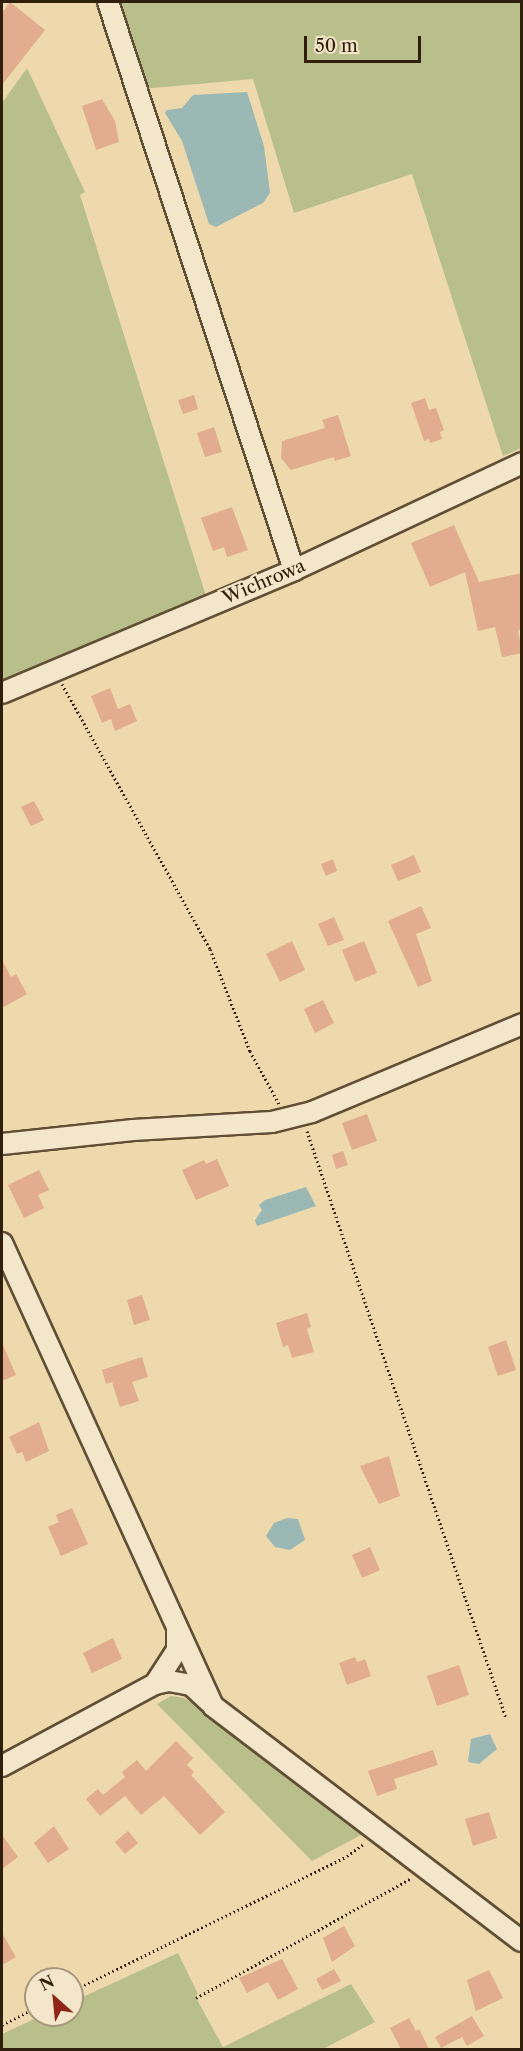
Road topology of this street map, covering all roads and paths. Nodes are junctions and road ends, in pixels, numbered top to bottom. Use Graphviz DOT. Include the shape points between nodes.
graph roads {
  1 [pos="108,2"];
  2 [pos="522,463"];
  3 [pos="294,570"];
  4 [pos="54,670"];
  5 [pos="2,693"];
  6 [pos="522,1024"];
  7 [pos="294,1117"];
  8 [pos="2,1144"];
  9 [pos="2,1243"];
  10 [pos="177,1626"];
  11 [pos="155,1684"];
  12 [pos="213,1706"];
  13 [pos="506,1718"];
  14 [pos="2,1766"];
  15 [pos="374,1829"];
  16 [pos="428,1869"];
  17 [pos="522,1941"];
  18 [pos="84,1984"];
  19 [pos="196,1998"];
  20 [pos="24,2014"];
  21 [pos="2,2025"];
  1 -- 3 [label="street"];
  2 -- 3 [label="street, Wichrowa"];
  3 -- 4 [label="street, Wichrowa"];
  4 -- 5 [label="street, Wichrowa"];
  4 -- 7 [label="path" via="210,949 250,1051"];
  6 -- 7 [label="street"];
  7 -- 8 [label="street"];
  7 -- 13 [label="path" via="360,1280"];
  9 -- 10 [label="street"];
  10 -- 11 [label="street" via="177,1650"];
  10 -- 12 [label="street"];
  11 -- 12 [label="street" via="169,1681 190,1685"];
  11 -- 14 [label="street"];
  12 -- 15 [label="street"];
  15 -- 16 [label="street"];
  15 -- 18 [label="path" via="347,1856"];
  16 -- 17 [label="street"];
  16 -- 19 [label="path"];
  20 -- 21 [label="path"];
}
